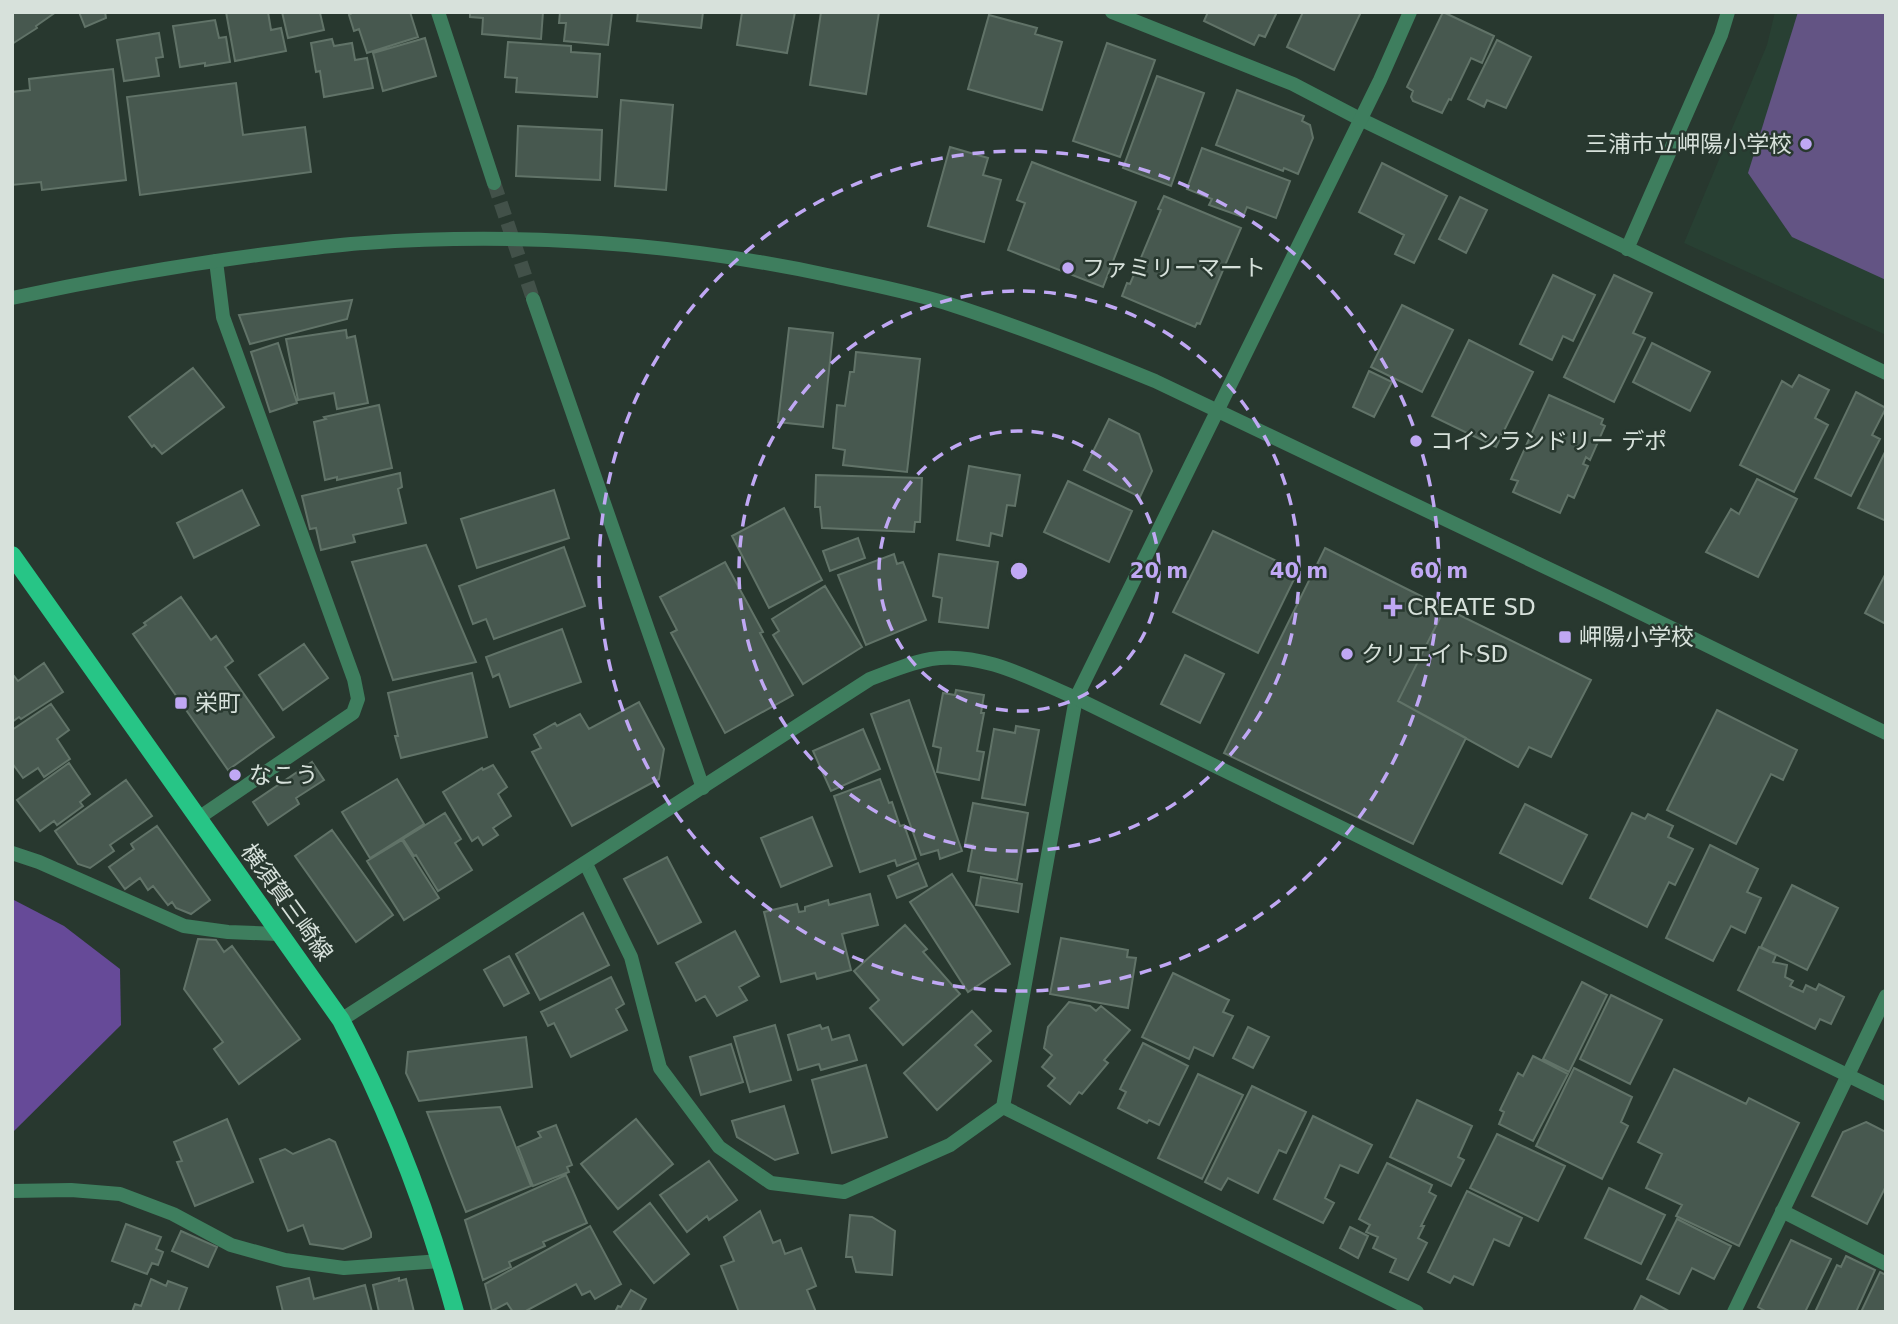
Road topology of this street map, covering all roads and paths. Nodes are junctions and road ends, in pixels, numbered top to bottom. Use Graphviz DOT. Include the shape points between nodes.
graph roads {
  1 [pos="438,12"];
  2 [pos="1112,12"];
  3 [pos="1410,12"];
  4 [pos="1728,12"];
  5 [pos="1360,119"];
  6 [pos="494,183"];
  7 [pos="1628,248"];
  8 [pos="216,261"];
  9 [pos="12,298"];
  10 [pos="533,299"];
  11 [pos="1886,373"];
  12 [pos="1216,410"];
  13 [pos="12,555"];
  14 [pos="1076,698"];
  15 [pos="1886,733"];
  16 [pos="703,788"];
  17 [pos="197,819"];
  18 [pos="12,853"];
  19 [pos="586,864"];
  20 [pos="278,934"];
  21 [pos="1886,996"];
  22 [pos="341,1020"];
  23 [pos="1847,1075"];
  24 [pos="1886,1094"];
  25 [pos="1003,1107"];
  26 [pos="12,1191"];
  27 [pos="1782,1211"];
  28 [pos="441,1261"];
  29 [pos="1886,1264"];
  30 [pos="455,1312"];
  31 [pos="1417,1312"];
  32 [pos="1734,1312"];
  1 -- 6 [label="street"];
  2 -- 5 [label="street" via="1293,84"];
  3 -- 5 [label="street"];
  4 -- 7 [label="street"];
  5 -- 7 [label="street"];
  5 -- 12 [label="street"];
  7 -- 11 [label="street"];
  8 -- 9 [label="street"];
  8 -- 12 [label="street" via="364,243 449,239 604,243 743,259 945,303 1094,356"];
  8 -- 17 [label="street" via="223,317 358,699 354,713"];
  10 -- 16 [label="street"];
  12 -- 14 [label="street"];
  12 -- 15 [label="street"];
  13 -- 17 [label="main road, 横須賀三崎線"];
  14 -- 16 [label="street" via="1000,666 970,659 913,663 870,680"];
  14 -- 23 [label="street"];
  14 -- 25 [label="street"];
  16 -- 19 [label="street"];
  17 -- 20 [label="main road, 横須賀三崎線"];
  18 -- 20 [label="street" via="184,926"];
  19 -- 22 [label="street"];
  19 -- 25 [label="street" via="631,957 660,1068 719,1147 771,1183 845,1192 950,1145"];
  20 -- 22 [label="main road, 横須賀三崎線"];
  21 -- 23 [label="street"];
  22 -- 28 [label="main road, 横須賀三崎線" via="392,1125"];
  23 -- 24 [label="street"];
  23 -- 27 [label="street"];
  25 -- 31 [label="street"];
  26 -- 28 [label="street" via="120,1194 173,1214 232,1245 285,1260 344,1268"];
  27 -- 29 [label="street"];
  27 -- 32 [label="street"];
  28 -- 30 [label="main road, 横須賀三崎線"];
}
